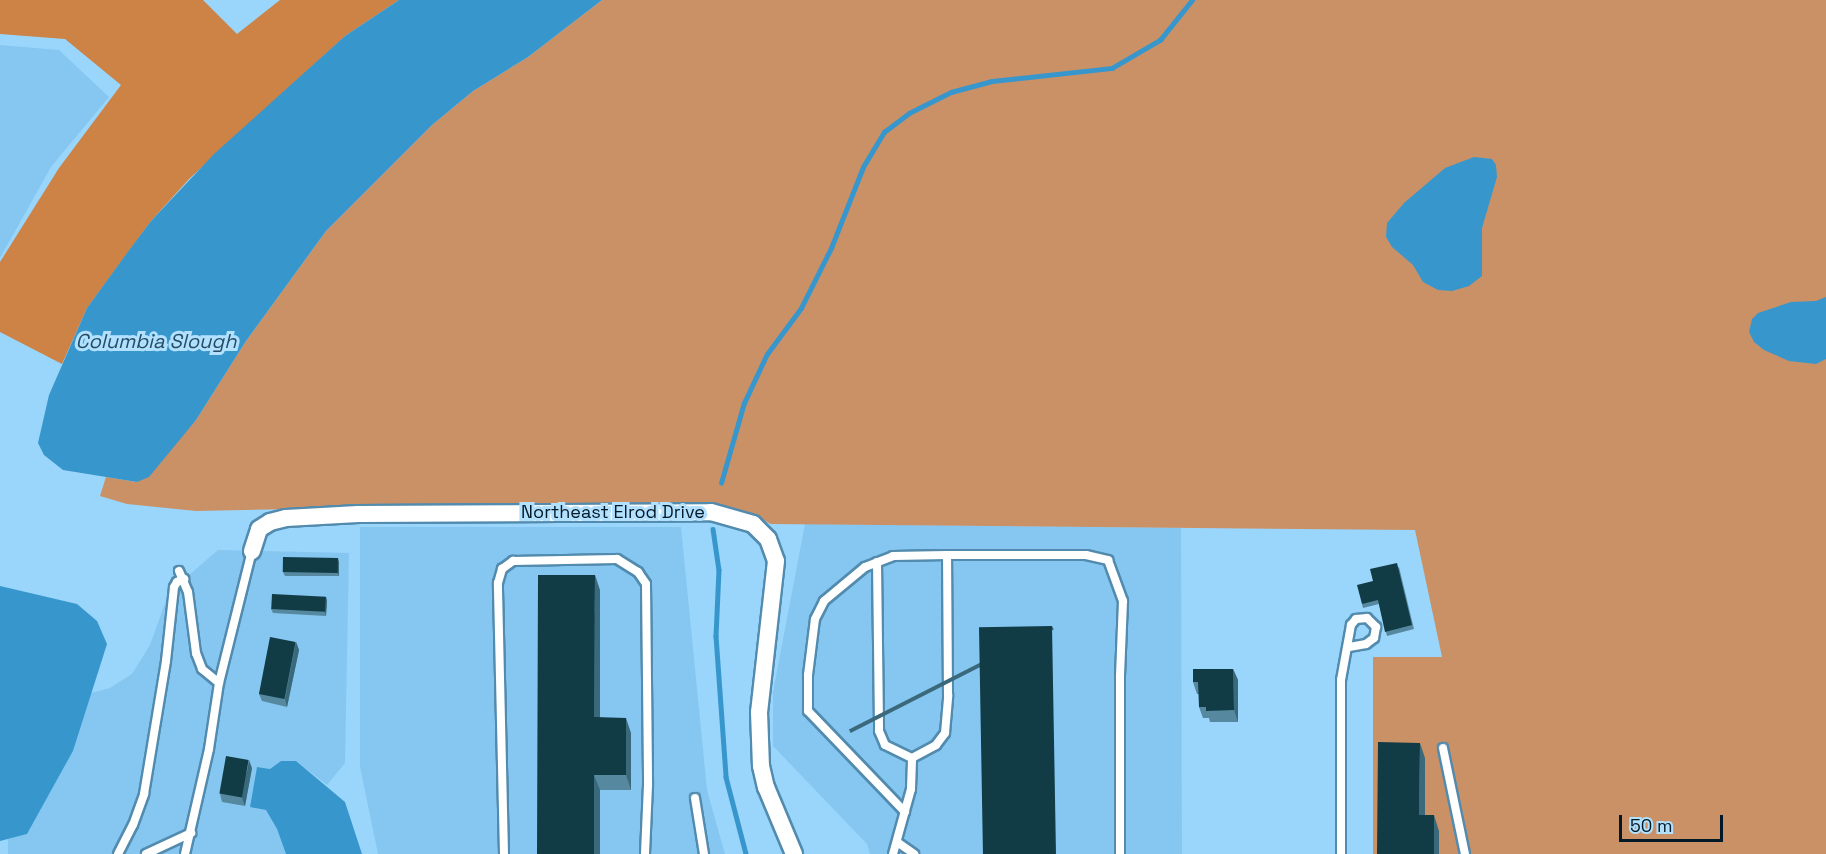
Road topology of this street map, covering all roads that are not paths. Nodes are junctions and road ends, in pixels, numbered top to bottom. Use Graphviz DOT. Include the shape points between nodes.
graph roads {
  1 [pos="252,551"];
  2 [pos="947,555"];
  3 [pos="877,562"];
  4 [pos="180,571"];
  5 [pos="184,579"];
  6 [pos="1349,646"];
  7 [pos="219,683"];
  8 [pos="1443,748"];
  9 [pos="912,758"];
  10 [pos="695,798"];
  11 [pos="905,812"];
  12 [pos="191,833"];
  13 [pos="897,842"];
  14 [pos="117,854"];
  15 [pos="146,854"];
  16 [pos="185,854"];
  17 [pos="504,854"];
  18 [pos="645,854"];
  19 [pos="704,854"];
  20 [pos="794,854"];
  21 [pos="892,854"];
  22 [pos="914,854"];
  23 [pos="1120,854"];
  24 [pos="1341,854"];
  25 [pos="1465,854"];
  1 -- 7 [label="lane"];
  1 -- 20 [label="street, Northeast Elrod Drive" via="259,529 270,522 357,513 692,511 753,524 768,539 776,561 759,712 761,766"];
  2 -- 3 [label="lane" via="892,556"];
  2 -- 9 [label="lane" via="945,733 936,745"];
  2 -- 23 [label="lane" via="1086,555 1108,560 1123,601"];
  3 -- 9 [label="lane" via="879,731 885,745"];
  3 -- 11 [label="lane" via="864,567 824,601 815,619 808,711"];
  4 -- 5 [label="lane"];
  5 -- 7 [label="lane" via="196,653 202,669"];
  5 -- 14 [label="lane" via="174,587 144,794 134,825"];
  6 -- 24 [label="lane" via="1341,680"];
  7 -- 12 [label="lane"];
  8 -- 25 [label="lane"];
  9 -- 11 [label="lane"];
  10 -- 19 [label="lane"];
  11 -- 13 [label="lane"];
  12 -- 15 [label="lane"];
  12 -- 16 [label="lane"];
  13 -- 21 [label="lane"];
  13 -- 22 [label="lane"];
  17 -- 18 [label="lane" via="498,583 502,569 513,561 617,559 638,572 646,584"];
}
